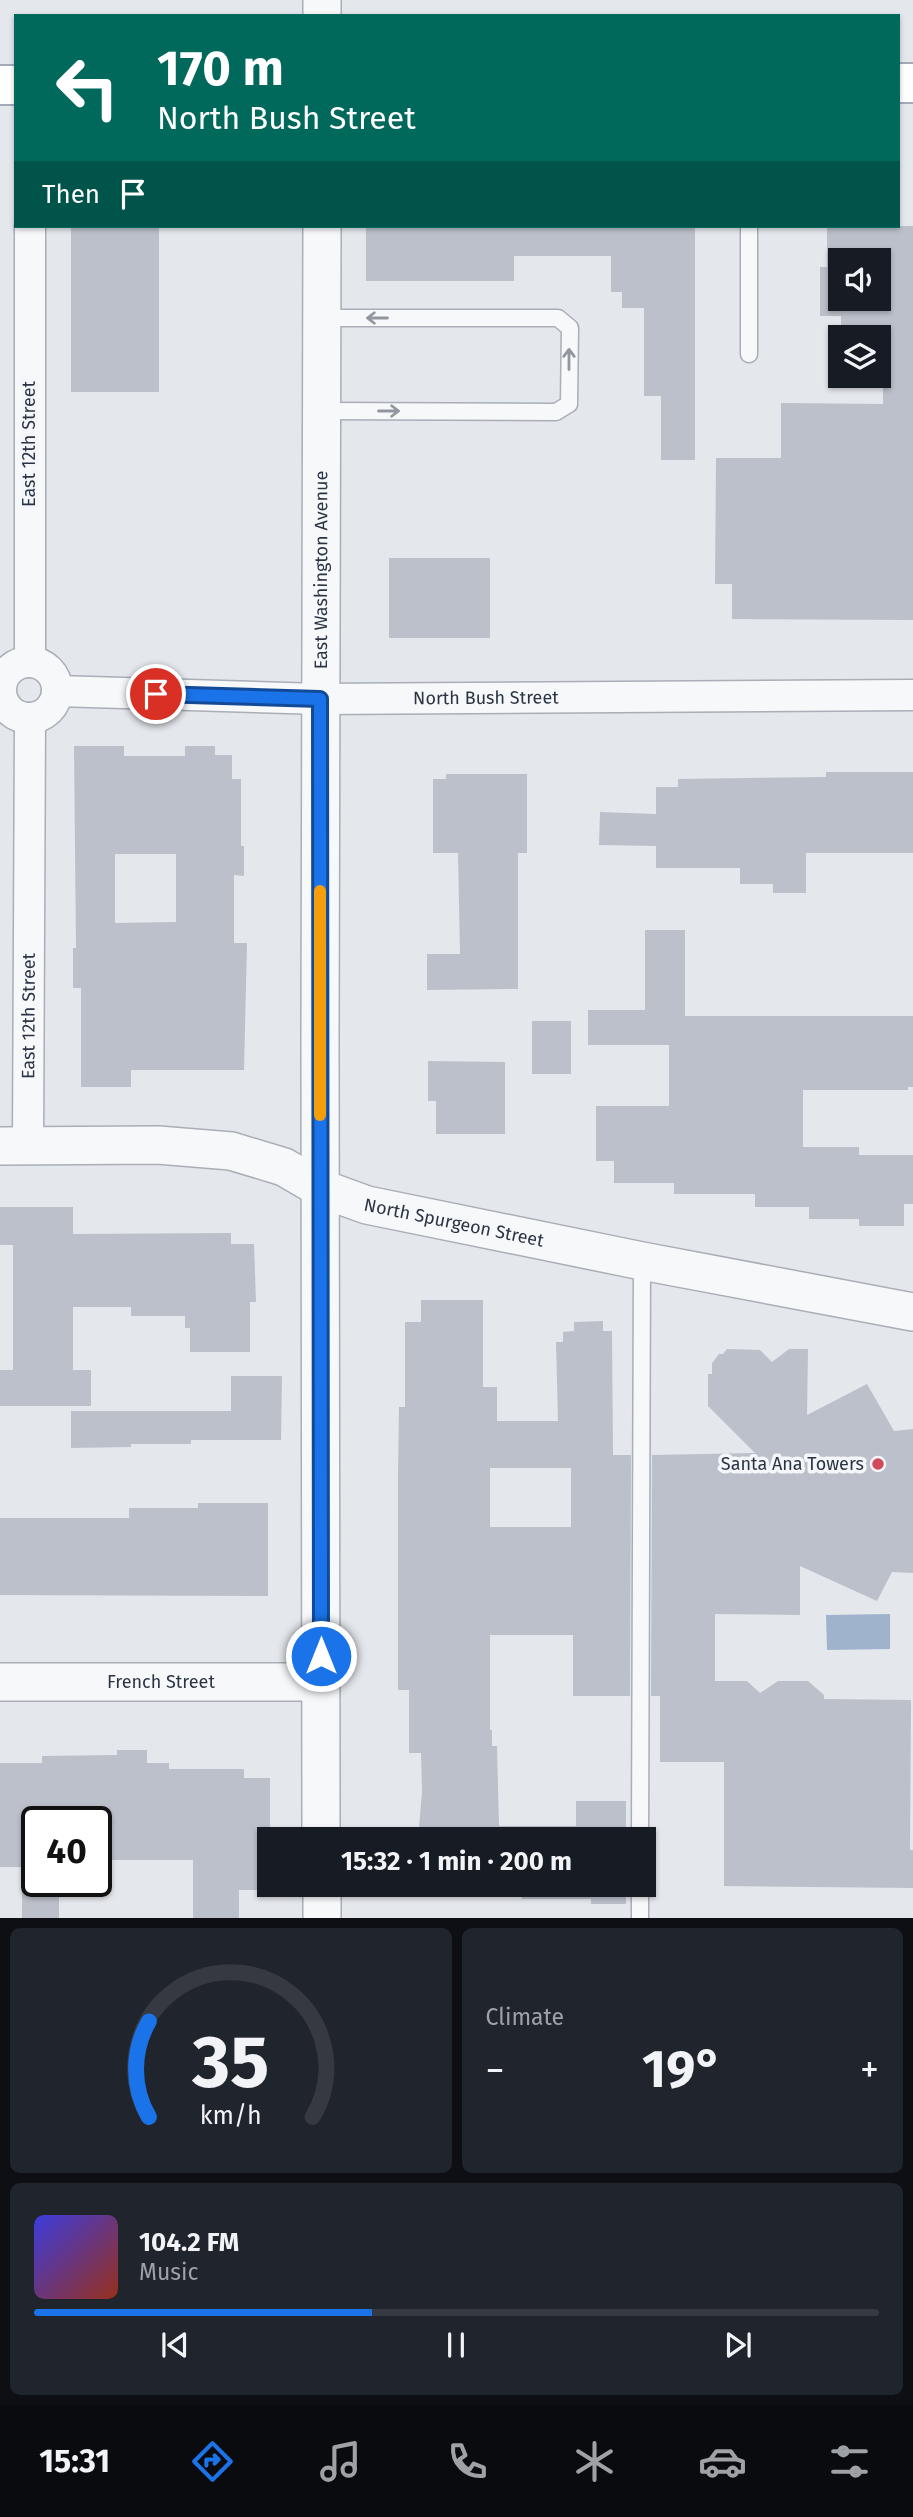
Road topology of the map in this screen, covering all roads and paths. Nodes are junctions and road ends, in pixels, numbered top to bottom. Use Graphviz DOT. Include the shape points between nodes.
graph roads {
  1 [pos="30,228"];
  2 [pos="321,228"];
  3 [pos="748,228"];
  4 [pos="321,318"];
  5 [pos="749,354"];
  6 [pos="321,411"];
  7 [pos="30,662"];
  8 [pos="57,691"];
  9 [pos="1,692"];
  10 [pos="913,695"];
  11 [pos="320,699"];
  12 [pos="30,718"];
  13 [pos="14,1146"];
  14 [pos="320,1188"];
  15 [pos="642,1261"];
  16 [pos="913,1312"];
  17 [pos="0,1682"];
  18 [pos="321,1682"];
  19 [pos="321,1827"];
  20 [pos="640,1827"];
  21 [pos="321,1897"];
  22 [pos="640,1897"];
  23 [pos="321,1918"];
  24 [pos="640,1918"];
  1 -- 7 [label="street, East 12th Street"];
  2 -- 4 [label="street, East Washington Avenue"];
  3 -- 5 [label="lane"];
  4 -- 6 [label="street, East Washington Avenue"];
  6 -- 4 [label="lane, one-way" via="556,412 569,404 569,328 558,318"];
  6 -- 11 [label="street, East Washington Avenue"];
  7 -- 8 [label="street" via="49,670"];
  7 -- 9 [label="street" via="9,670"];
  8 -- 11 [label="street, North Bush Street"];
  8 -- 12 [label="street" via="47,712"];
  9 -- 12 [label="street" via="11,712"];
  10 -- 11 [label="street, North Bush Street"];
  11 -- 14 [label="street, East Washington Avenue"];
  12 -- 13 [label="street, East 12th Street"];
  13 -- 14 [label="street, North Spurgeon Street" via="158,1145 230,1151 284,1167"];
  14 -- 15 [label="street, North Spurgeon Street" via="367,1205"];
  14 -- 18 [label="street, East Washington Avenue"];
  15 -- 16 [label="street, North Spurgeon Street"];
  15 -- 20 [label="lane"];
  17 -- 18 [label="street, French Street"];
  18 -- 19 [label="street, East Washington Avenue"];
  21 -- 23 [label="street"];
  22 -- 24 [label="lane"];
}
